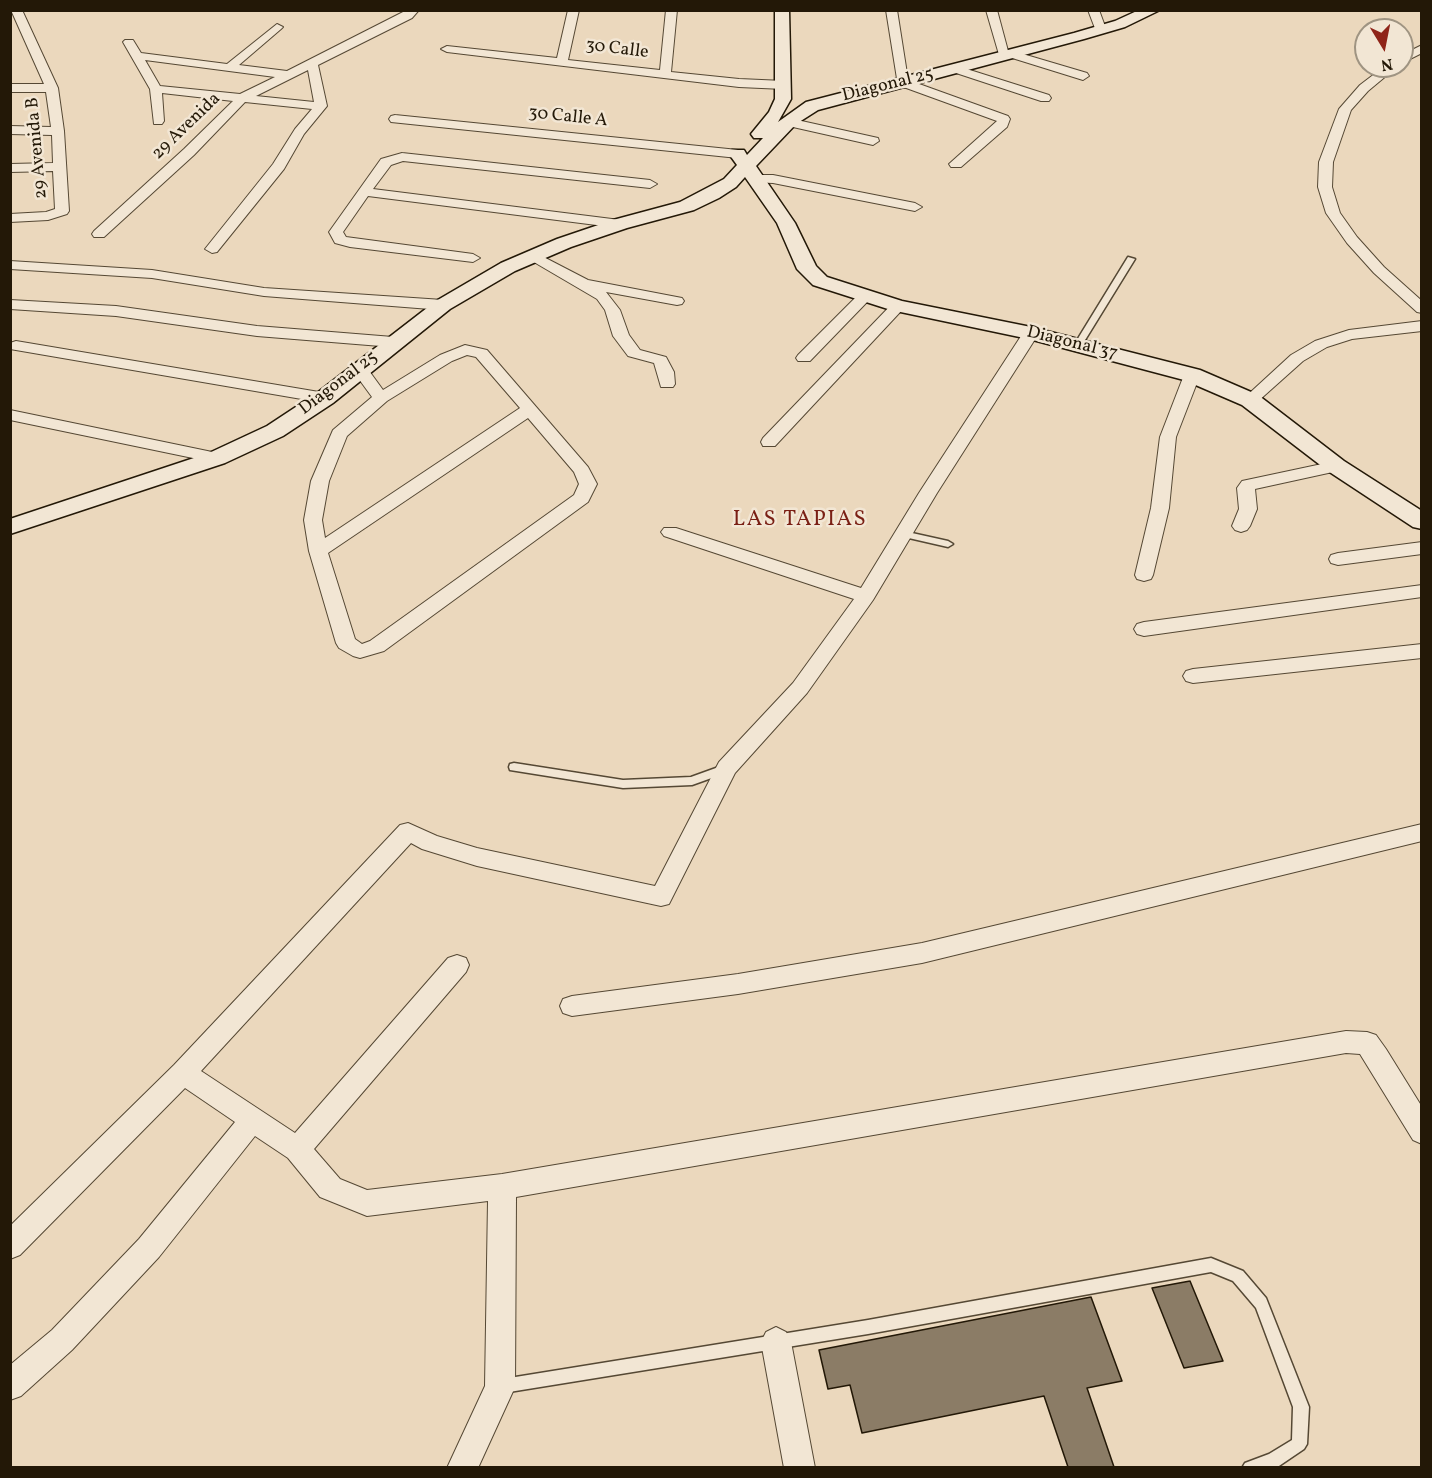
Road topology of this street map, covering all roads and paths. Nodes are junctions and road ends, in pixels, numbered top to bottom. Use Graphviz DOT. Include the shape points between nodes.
graph roads {
  1 [pos="16,10"];
  2 [pos="414,10"];
  3 [pos="574,10"];
  4 [pos="672,10"];
  5 [pos="782,10"];
  6 [pos="891,10"];
  7 [pos="991,10"];
  8 [pos="1092,10"];
  9 [pos="1153,10"];
  10 [pos="277,27"];
  11 [pos="1100,29"];
  12 [pos="129,42"];
  13 [pos="447,49"];
  14 [pos="1008,55"];
  15 [pos="138,56"];
  16 [pos="562,61"];
  17 [pos="312,63"];
  18 [pos="230,67"];
  19 [pos="954,69"];
  20 [pos="665,74"];
  21 [pos="287,75"];
  22 [pos="1083,76"];
  23 [pos="1377,78"];
  24 [pos="903,82"];
  25 [pos="784,85"];
  26 [pos="10,88"];
  27 [pos="52,88"];
  28 [pos="156,89"];
  29 [pos="242,98"];
  30 [pos="1045,98"];
  31 [pos="781,105"];
  32 [pos="321,106"];
  33 [pos="804,110"];
  34 [pos="395,119"];
  35 [pos="158,121"];
  36 [pos="788,122"];
  37 [pos="10,130"];
  38 [pos="58,131"];
  39 [pos="873,141"];
  40 [pos="957,164"];
  41 [pos="58,167"];
  42 [pos="746,167"];
  43 [pos="10,168"];
  44 [pos="651,184"];
  45 [pos="365,192"];
  46 [pos="915,207"];
  47 [pos="10,218"];
  48 [pos="620,224"];
  49 [pos="99,234"];
  50 [pos="212,249"];
  51 [pos="532,255"];
  52 [pos="473,258"];
  53 [pos="1131,259"];
  54 [pos="10,266"];
  55 [pos="585,284"];
  56 [pos="865,296"];
  57 [pos="677,301"];
  58 [pos="10,304"];
  59 [pos="443,305"];
  60 [pos="898,306"];
  61 [pos="1422,309"];
  62 [pos="1422,327"];
  63 [pos="1030,333"];
  64 [pos="393,342"];
  65 [pos="1078,345"];
  66 [pos="16,346"];
  67 [pos="804,358"];
  68 [pos="361,371"];
  69 [pos="1192,375"];
  70 [pos="667,384"];
  71 [pos="325,398"];
  72 [pos="381,398"];
  73 [pos="1250,400"];
  74 [pos="530,409"];
  75 [pos="10,415"];
  76 [pos="769,442"];
  77 [pos="217,458"];
  78 [pos="1336,466"];
  79 [pos="1422,522"];
  80 [pos="1241,526"];
  81 [pos="10,527"];
  82 [pos="670,532"];
  83 [pos="903,534"];
  84 [pos="948,544"];
  85 [pos="1422,548"];
  86 [pos="318,551"];
  87 [pos="1338,559"];
  88 [pos="1144,575"];
  89 [pos="1422,591"];
  90 [pos="866,596"];
  91 [pos="1144,629"];
  92 [pos="1422,651"];
  93 [pos="1193,676"];
  94 [pos="514,767"];
  95 [pos="727,768"];
  96 [pos="1422,832"];
  97 [pos="457,965"];
  98 [pos="572,1006"];
  99 [pos="183,1073"];
  100 [pos="253,1119"];
  101 [pos="1422,1132"];
  102 [pos="297,1149"];
  103 [pos="502,1187"];
  104 [pos="10,1246"];
  105 [pos="776,1341"];
  106 [pos="10,1384"];
  107 [pos="500,1387"];
  108 [pos="462,1467"];
  109 [pos="800,1467"];
  110 [pos="1250,1467"];
  1 -- 27 [label="street, 29 Avenida B"];
  2 -- 17 [label="street, 29 Avenida"];
  3 -- 16 [label="street"];
  4 -- 20 [label="street"];
  5 -- 25 [label="main road"];
  6 -- 24 [label="street"];
  7 -- 14 [label="street"];
  8 -- 11 [label="street"];
  9 -- 11 [label="main road, Diagonal 25"];
  10 -- 18 [label="street"];
  11 -- 14 [label="main road, Diagonal 25"];
  12 -- 15 [label="street"];
  13 -- 16 [label="street, 30 Calle"];
  14 -- 19 [label="main road, Diagonal 25"];
  14 -- 22 [label="street"];
  15 -- 18 [label="street"];
  15 -- 28 [label="street"];
  16 -- 20 [label="street, 30 Calle"];
  17 -- 21 [label="street, 29 Avenida"];
  17 -- 32 [label="street"];
  18 -- 21 [label="street"];
  19 -- 24 [label="main road, Diagonal 25"];
  19 -- 30 [label="street"];
  20 -- 25 [label="street, 30 Calle"];
  21 -- 29 [label="street, 29 Avenida"];
  23 -- 61 [label="street" via="1345,109 1326,162 1325,187 1333,213 1352,240"];
  24 -- 33 [label="main road, Diagonal 25"];
  24 -- 40 [label="street" via="1004,119"];
  25 -- 31 [label="main road"];
  26 -- 27 [label="street"];
  27 -- 38 [label="street, 29 Avenida B"];
  28 -- 29 [label="street"];
  28 -- 35 [label="street"];
  29 -- 32 [label="street"];
  29 -- 49 [label="street, 29 Avenida"];
  31 -- 33 [label="main road"];
  31 -- 42 [label="main road" via="760,135"];
  32 -- 50 [label="street"];
  33 -- 36 [label="main road, Diagonal 25"];
  34 -- 42 [label="street, 30 Calle A"];
  36 -- 39 [label="street"];
  36 -- 42 [label="main road, Diagonal 25"];
  37 -- 38 [label="street"];
  38 -- 41 [label="street, 29 Avenida B"];
  41 -- 43 [label="street"];
  41 -- 47 [label="street, 29 Avenida B" via="62,211 57,215"];
  42 -- 46 [label="street, 30 Calle A" via="773,179"];
  42 -- 48 [label="main road, Diagonal 25" via="713,194 687,206"];
  42 -- 56 [label="main road, Diagonal 37" via="786,223 812,275"];
  44 -- 45 [label="street" via="407,156 386,162"];
  45 -- 48 [label="street"];
  45 -- 52 [label="street" via="336,232 340,240"];
  48 -- 51 [label="main road, Diagonal 25"];
  51 -- 55 [label="street"];
  51 -- 59 [label="main road, Diagonal 25"];
  53 -- 65 [label="lane"];
  54 -- 59 [label="street" via="152,274 264,292"];
  55 -- 57 [label="street"];
  55 -- 70 [label="street" via="602,296 612,310 621,336 634,352 660,360"];
  56 -- 60 [label="main road, Diagonal 37"];
  56 -- 67 [label="street"];
  58 -- 64 [label="street" via="116,310 256,331"];
  59 -- 64 [label="main road, Diagonal 25"];
  60 -- 63 [label="main road, Diagonal 37"];
  60 -- 76 [label="street"];
  62 -- 73 [label="street" via="1349,335 1321,344 1297,358"];
  63 -- 65 [label="main road, Diagonal 37"];
  63 -- 83 [label="street"];
  64 -- 68 [label="main road, Diagonal 25"];
  65 -- 69 [label="main road, Diagonal 37"];
  66 -- 71 [label="street"];
  68 -- 71 [label="main road, Diagonal 25"];
  68 -- 72 [label="street"];
  69 -- 73 [label="main road, Diagonal 37"];
  69 -- 88 [label="street" via="1168,437 1160,508"];
  71 -- 77 [label="main road, Diagonal 25" via="275,431"];
  72 -- 74 [label="street" via="465,350 481,353"];
  72 -- 86 [label="street" via="339,434 320,481 312,520"];
  73 -- 78 [label="main road, Diagonal 37"];
  74 -- 86 [label="street"];
  74 -- 86 [label="street" via="582,471 588,484 582,498 377,646 360,651 346,643"];
  75 -- 77 [label="street"];
  77 -- 81 [label="main road, Diagonal 25"];
  78 -- 79 [label="main road, Diagonal 37"];
  78 -- 80 [label="street" via="1248,485 1248,509"];
  82 -- 90 [label="street"];
  83 -- 84 [label="lane"];
  83 -- 90 [label="street"];
  85 -- 87 [label="street"];
  89 -- 91 [label="street"];
  90 -- 95 [label="street" via="800,688"];
  92 -- 93 [label="street"];
  94 -- 95 [label="lane" via="623,784 692,782"];
  95 -- 99 [label="street" via="661,897 477,857 430,843 408,831"];
  96 -- 98 [label="street" via="922,953 738,984"];
  97 -- 102 [label="street"];
  99 -- 100 [label="street"];
  99 -- 104 [label="street"];
  100 -- 102 [label="street"];
  100 -- 106 [label="street" via="149,1248 62,1340"];
  101 -- 103 [label="street" via="1367,1043 1346,1042"];
  102 -- 103 [label="street" via="330,1188 367,1203"];
  103 -- 107 [label="street"];
  105 -- 107 [label="lane"];
  105 -- 109 [label="street"];
  105 -- 110 [label="lane" via="1211,1265 1238,1276 1261,1303 1301,1407 1299,1444 1273,1461"];
  107 -- 108 [label="street"];
}
